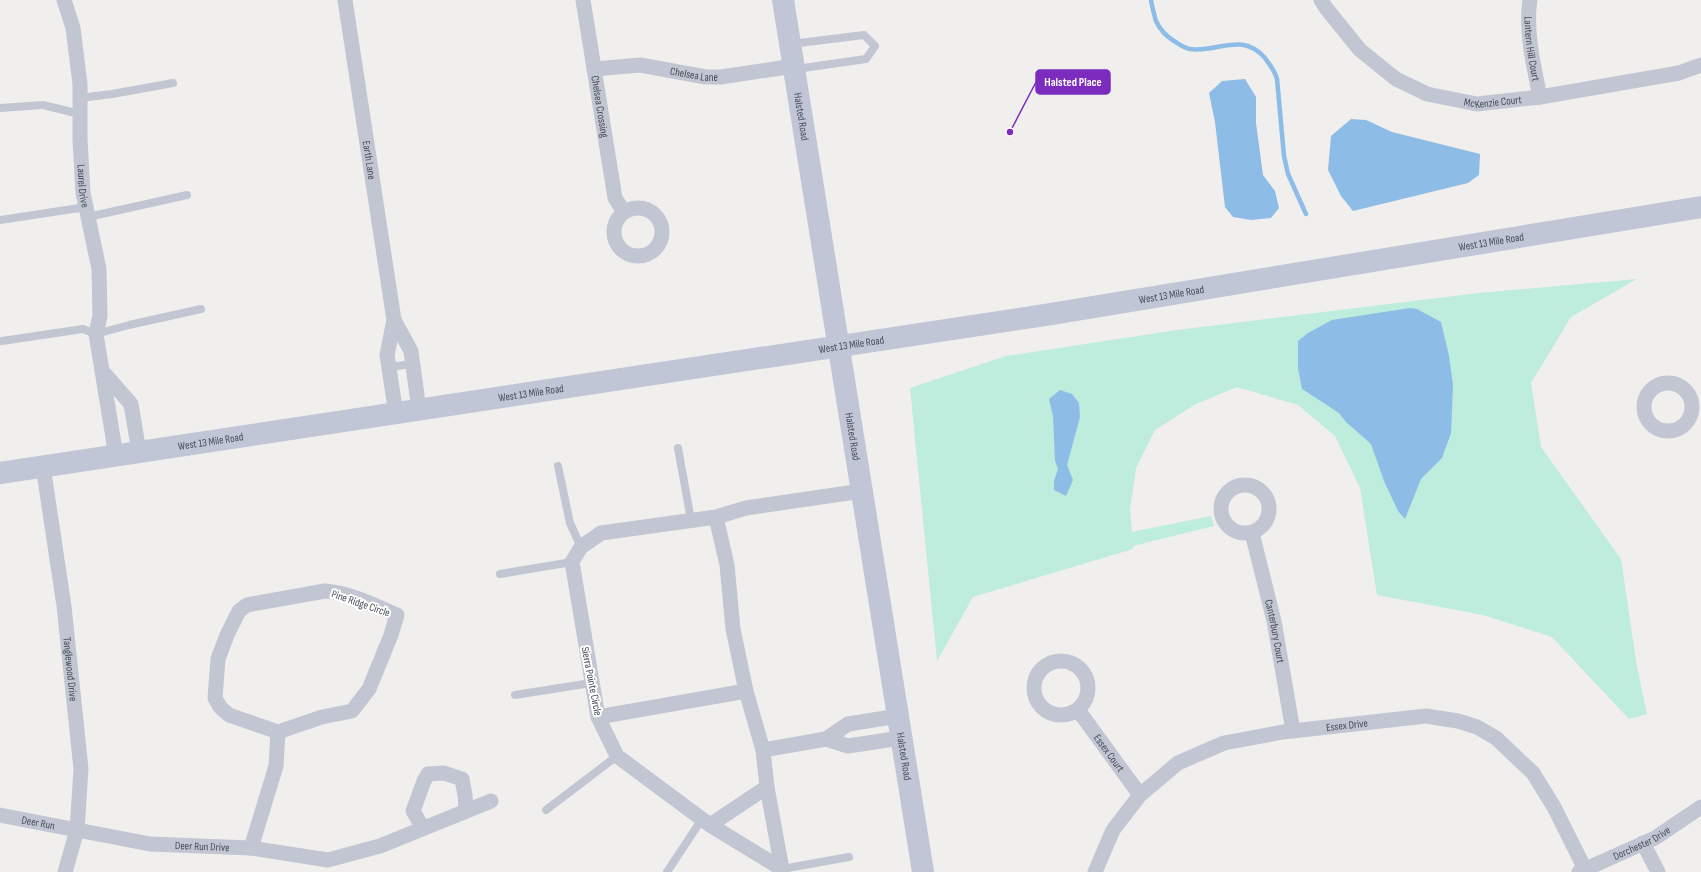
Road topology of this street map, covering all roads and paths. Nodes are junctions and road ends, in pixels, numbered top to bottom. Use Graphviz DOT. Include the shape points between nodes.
graph roads {
  1 [pos="64,0"];
  2 [pos="345,0"];
  3 [pos="583,0"];
  4 [pos="783,0"];
  5 [pos="1321,0"];
  6 [pos="1530,0"];
  7 [pos="790,44"];
  8 [pos="1701,65"];
  9 [pos="794,68"];
  10 [pos="594,69"];
  11 [pos="174,83"];
  12 [pos="1540,97"];
  13 [pos="80,98"];
  14 [pos="0,108"];
  15 [pos="80,114"];
  16 [pos="187,195"];
  17 [pos="1701,207"];
  18 [pos="87,212"];
  19 [pos="624,212"];
  20 [pos="0,220"];
  21 [pos="201,309"];
  22 [pos="394,320"];
  23 [pos="96,334"];
  24 [pos="2,341"];
  25 [pos="839,347"];
  26 [pos="412,364"];
  27 [pos="389,367"];
  28 [pos="103,372"];
  29 [pos="419,410"];
  30 [pos="396,414"];
  31 [pos="678,448"];
  32 [pos="139,452"];
  33 [pos="116,456"];
  34 [pos="43,466"];
  35 [pos="558,466"];
  36 [pos="0,473"];
  37 [pos="862,491"];
  38 [pos="716,517"];
  39 [pos="691,520"];
  40 [pos="1252,533"];
  41 [pos="581,547"];
  42 [pos="572,562"];
  43 [pos="500,574"];
  44 [pos="591,683"];
  45 [pos="746,691"];
  46 [pos="515,695"];
  47 [pos="1078,710"];
  48 [pos="898,716"];
  49 [pos="598,717"];
  50 [pos="1293,731"];
  51 [pos="278,732"];
  52 [pos="901,738"];
  53 [pos="826,739"];
  54 [pos="763,750"];
  55 [pos="617,756"];
  56 [pos="767,787"];
  57 [pos="1140,795"];
  58 [pos="491,801"];
  59 [pos="1701,807"];
  60 [pos="546,810"];
  61 [pos="466,811"];
  62 [pos="0,815"];
  63 [pos="706,822"];
  64 [pos="424,828"];
  65 [pos="77,830"];
  66 [pos="1643,843"];
  67 [pos="251,848"];
  68 [pos="849,857"];
  69 [pos="330,866"];
  70 [pos="782,870"];
  71 [pos="1582,870"];
  72 [pos="65,872"];
  73 [pos="667,872"];
  74 [pos="923,872"];
  75 [pos="1095,872"];
  76 [pos="1658,872"];
  1 -- 13 [label="street, Laurel Drive" via="73,28"];
  2 -- 22 [label="street, Earth Lane"];
  3 -- 10 [label="street, Chelsea Crossing"];
  4 -- 7 [label="street, Halsted Road"];
  5 -- 12 [label="street, McKenzie Court" via="1360,50 1396,79 1427,94 1477,104"];
  6 -- 12 [label="street, Lantern Hill Court" via="1529,26"];
  7 -- 9 [label="street, Halsted Road"];
  7 -- 9 [label="lane" via="864,35 875,46 866,59"];
  8 -- 12 [label="street, McKenzie Court" via="1679,73"];
  9 -- 10 [label="street, Chelsea Lane" via="721,77 706,77 640,65"];
  9 -- 25 [label="street, Halsted Road"];
  10 -- 19 [label="street, Chelsea Crossing" via="615,198"];
  11 -- 13 [label="lane"];
  13 -- 15 [label="street, Laurel Drive"];
  14 -- 15 [label="lane" via="43,105"];
  15 -- 18 [label="street, Laurel Drive" via="83,193"];
  16 -- 18 [label="lane"];
  17 -- 25 [label="street, West 13 Mile Road"];
  18 -- 20 [label="lane"];
  18 -- 23 [label="street, Laurel Drive" via="99,269 100,316"];
  21 -- 23 [label="lane"];
  22 -- 26 [label="street, Earth Lane" via="411,351"];
  22 -- 27 [label="street, Earth Lane" via="387,355"];
  23 -- 24 [label="lane" via="82,329"];
  23 -- 28 [label="street, Laurel Drive"];
  25 -- 29 [label="street, West 13 Mile Road"];
  25 -- 37 [label="street, Halsted Road"];
  26 -- 27 [label="lane"];
  26 -- 29 [label="street, Earth Lane"];
  27 -- 30 [label="street, Earth Lane"];
  28 -- 32 [label="street" via="131,404"];
  28 -- 33 [label="street, Laurel Drive"];
  29 -- 30 [label="street, West 13 Mile Road"];
  30 -- 32 [label="street, West 13 Mile Road"];
  31 -- 39 [label="lane"];
  32 -- 33 [label="street, West 13 Mile Road"];
  33 -- 34 [label="street, West 13 Mile Road"];
  34 -- 36 [label="street, West 13 Mile Road"];
  34 -- 65 [label="street, Tanglewood Drive" via="64,606 81,769"];
  35 -- 41 [label="lane" via="570,522"];
  37 -- 38 [label="street" via="746,508"];
  37 -- 48 [label="street, Halsted Road"];
  38 -- 39 [label="street"];
  38 -- 45 [label="street" via="727,565 733,629"];
  39 -- 41 [label="street" via="601,533"];
  40 -- 50 [label="street, Canterbury Court" via="1274,621"];
  41 -- 42 [label="street"];
  42 -- 43 [label="lane"];
  42 -- 44 [label="street, Sierra Pointe Circle"];
  44 -- 46 [label="lane"];
  44 -- 49 [label="street, Sierra Pointe Circle"];
  45 -- 49 [label="street"];
  45 -- 54 [label="street"];
  47 -- 57 [label="street, Essex Court"];
  48 -- 52 [label="street, Halsted Road"];
  48 -- 53 [label="street" via="848,724"];
  49 -- 55 [label="street, Sierra Pointe Circle"];
  50 -- 57 [label="street, Essex Drive" via="1224,743 1178,763"];
  50 -- 71 [label="street, Essex Drive" via="1426,716 1477,727 1496,738 1533,773 1554,807"];
  51 -- 51 [label="street, Pine Ridge Circle" via="229,715 215,698 218,659 238,611 247,604 325,591 366,602 397,615 369,689 352,711 322,717"];
  51 -- 67 [label="street" via="276,766"];
  52 -- 53 [label="street" via="848,746"];
  52 -- 74 [label="street, Halsted Road"];
  53 -- 54 [label="street"];
  54 -- 56 [label="street"];
  55 -- 60 [label="lane"];
  55 -- 63 [label="street, Sierra Pointe Circle"];
  56 -- 63 [label="street"];
  56 -- 70 [label="street"];
  57 -- 75 [label="street, Essex Drive" via="1113,830"];
  58 -- 61 [label="street, Deer Run Drive"];
  59 -- 66 [label="street, Dorchester Drive" via="1655,838"];
  61 -- 64 [label="street, Deer Run Drive"];
  61 -- 64 [label="street" via="462,779 444,773 428,774 413,811"];
  62 -- 65 [label="street, Deer Run"];
  63 -- 70 [label="street, Sierra Pointe Circle"];
  63 -- 73 [label="lane"];
  64 -- 69 [label="street, Deer Run Drive"];
  65 -- 67 [label="street, Deer Run Drive" via="150,844"];
  65 -- 72 [label="street, Tanglewood Drive"];
  66 -- 71 [label="street, Dorchester Drive"];
  66 -- 76 [label="street"];
  67 -- 69 [label="street, Deer Run Drive"];
  68 -- 70 [label="lane"];
}
